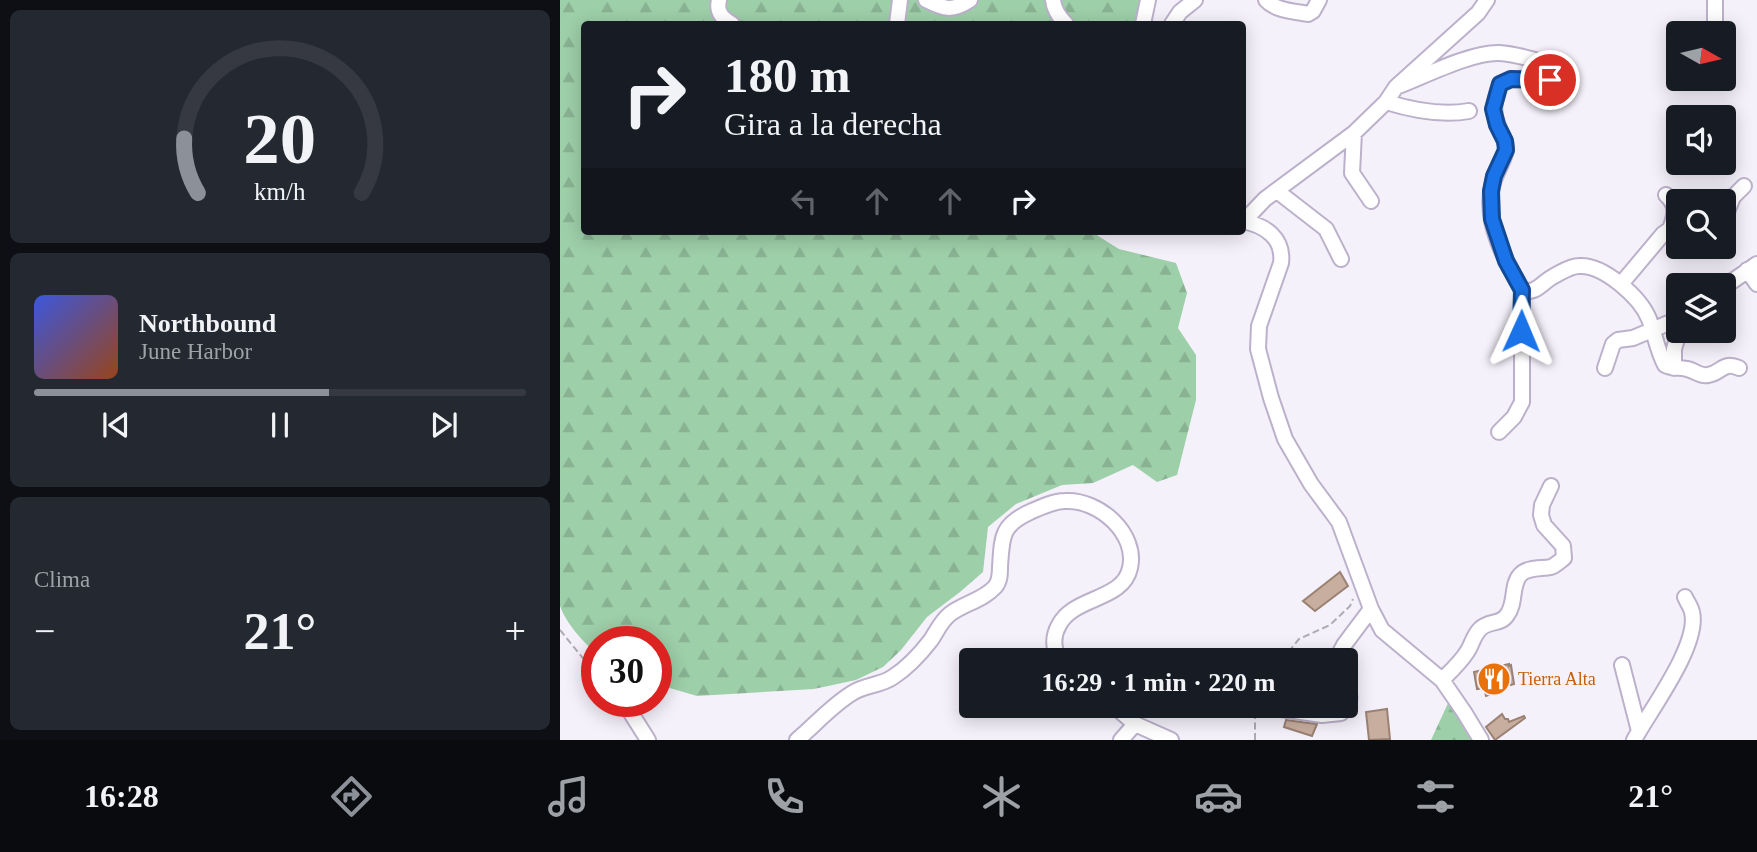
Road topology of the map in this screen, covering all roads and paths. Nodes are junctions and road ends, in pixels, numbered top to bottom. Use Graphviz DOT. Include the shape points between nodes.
graph roads {
  1 [pos="719,0"];
  2 [pos="900,0"];
  3 [pos="926,0"];
  4 [pos="970,0"];
  5 [pos="1053,0"];
  6 [pos="1148,0"];
  7 [pos="1160,0"];
  8 [pos="1195,0"];
  9 [pos="1266,0"];
  10 [pos="1319,0"];
  11 [pos="1487,0"];
  12 [pos="1715,0"];
  13 [pos="1474,6"];
  14 [pos="728,21"];
  15 [pos="897,21"];
  16 [pos="1063,21"];
  17 [pos="1144,21"];
  18 [pos="1174,21"];
  19 [pos="1715,21"];
  20 [pos="1396,88"];
  21 [pos="1387,102"];
  22 [pos="1469,111"];
  23 [pos="1354,133"];
  24 [pos="1744,186"];
  25 [pos="1277,191"];
  26 [pos="1736,194"];
  27 [pos="1371,201"];
  28 [pos="1246,218"];
  29 [pos="1246,222"];
  30 [pos="1666,232"];
  31 [pos="1341,259"];
  32 [pos="1752,267"];
  33 [pos="1736,278"];
  34 [pos="1621,284"];
  35 [pos="1757,284"];
  36 [pos="1522,290"];
  37 [pos="1666,325"];
  38 [pos="1653,331"];
  39 [pos="1676,343"];
  40 [pos="1605,368"];
  41 [pos="1674,368"];
  42 [pos="1739,368"];
  43 [pos="1499,432"];
  44 [pos="1551,486"];
  45 [pos="1362,581"];
  46 [pos="1685,597"];
  47 [pos="1371,609"];
  48 [pos="560,630"];
  49 [pos="1054,648"];
  50 [pos="1292,648"];
  51 [pos="1342,648"];
  52 [pos="581,655"];
  53 [pos="1622,665"];
  54 [pos="1441,680"];
  55 [pos="633,717"];
  56 [pos="1128,718"];
  57 [pos="1255,718"];
  58 [pos="1135,724"];
  59 [pos="1637,736"];
  60 [pos="648,740"];
  61 [pos="797,740"];
  62 [pos="1121,740"];
  63 [pos="1171,740"];
  64 [pos="1255,740"];
  65 [pos="1481,740"];
  1 -- 14 [label="street" via="719,14"];
  2 -- 15 [label="street"];
  3 -- 4 [label="street" via="947,9"];
  5 -- 16 [label="street"];
  6 -- 17 [label="street"];
  7 -- 17 [label="street"];
  8 -- 18 [label="street"];
  9 -- 10 [label="street" via="1281,9 1308,14"];
  11 -- 13 [label="street"];
  12 -- 19 [label="street"];
  13 -- 20 [label="street"];
  20 -- 21 [label="street"];
  20 -- 36 [label="street" via="1478,55 1522,56 1556,69 1550,80 1511,79 1500,84 1493,109 1506,150 1494,176 1492,219"];
  21 -- 22 [label="street" via="1452,114"];
  21 -- 23 [label="street"];
  23 -- 25 [label="street"];
  23 -- 27 [label="street" via="1352,173"];
  24 -- 26 [label="street"];
  25 -- 28 [label="street"];
  25 -- 31 [label="street" via="1326,229"];
  29 -- 45 [label="street" via="1272,235 1282,253 1259,326 1258,349 1271,398 1285,439 1339,522"];
  30 -- 34 [label="street"];
  32 -- 33 [label="street"];
  32 -- 35 [label="street"];
  34 -- 36 [label="street" via="1583,265 1561,272 1535,290"];
  34 -- 38 [label="street" via="1640,302"];
  36 -- 43 [label="street" via="1522,402"];
  37 -- 38 [label="street"];
  38 -- 40 [label="street" via="1618,340"];
  38 -- 41 [label="street" via="1665,365"];
  39 -- 41 [label="street"];
  41 -- 42 [label="street" via="1701,375 1731,365"];
  44 -- 54 [label="street" via="1541,516 1563,547 1564,558 1554,566 1522,573 1507,617 1482,626 1469,650"];
  45 -- 47 [label="street"];
  45 -- 50 [label="path" via="1350,606 1330,625 1299,639"];
  46 -- 59 [label="street" via="1692,614 1691,636"];
  47 -- 51 [label="street"];
  47 -- 54 [label="street" via="1382,630"];
  48 -- 52 [label="path"];
  49 -- 61 [label="street" via="1063,617 1126,581 1132,554 1128,539 1116,524 1085,503 1066,500 1031,511 1008,526 1003,535 1000,577 993,589 945,618 924,648 893,677 854,692"];
  53 -- 59 [label="street"];
  54 -- 65 [label="street"];
  55 -- 60 [label="street"];
  56 -- 58 [label="street"];
  57 -- 64 [label="path"];
  58 -- 62 [label="street"];
  58 -- 63 [label="street"];
}
